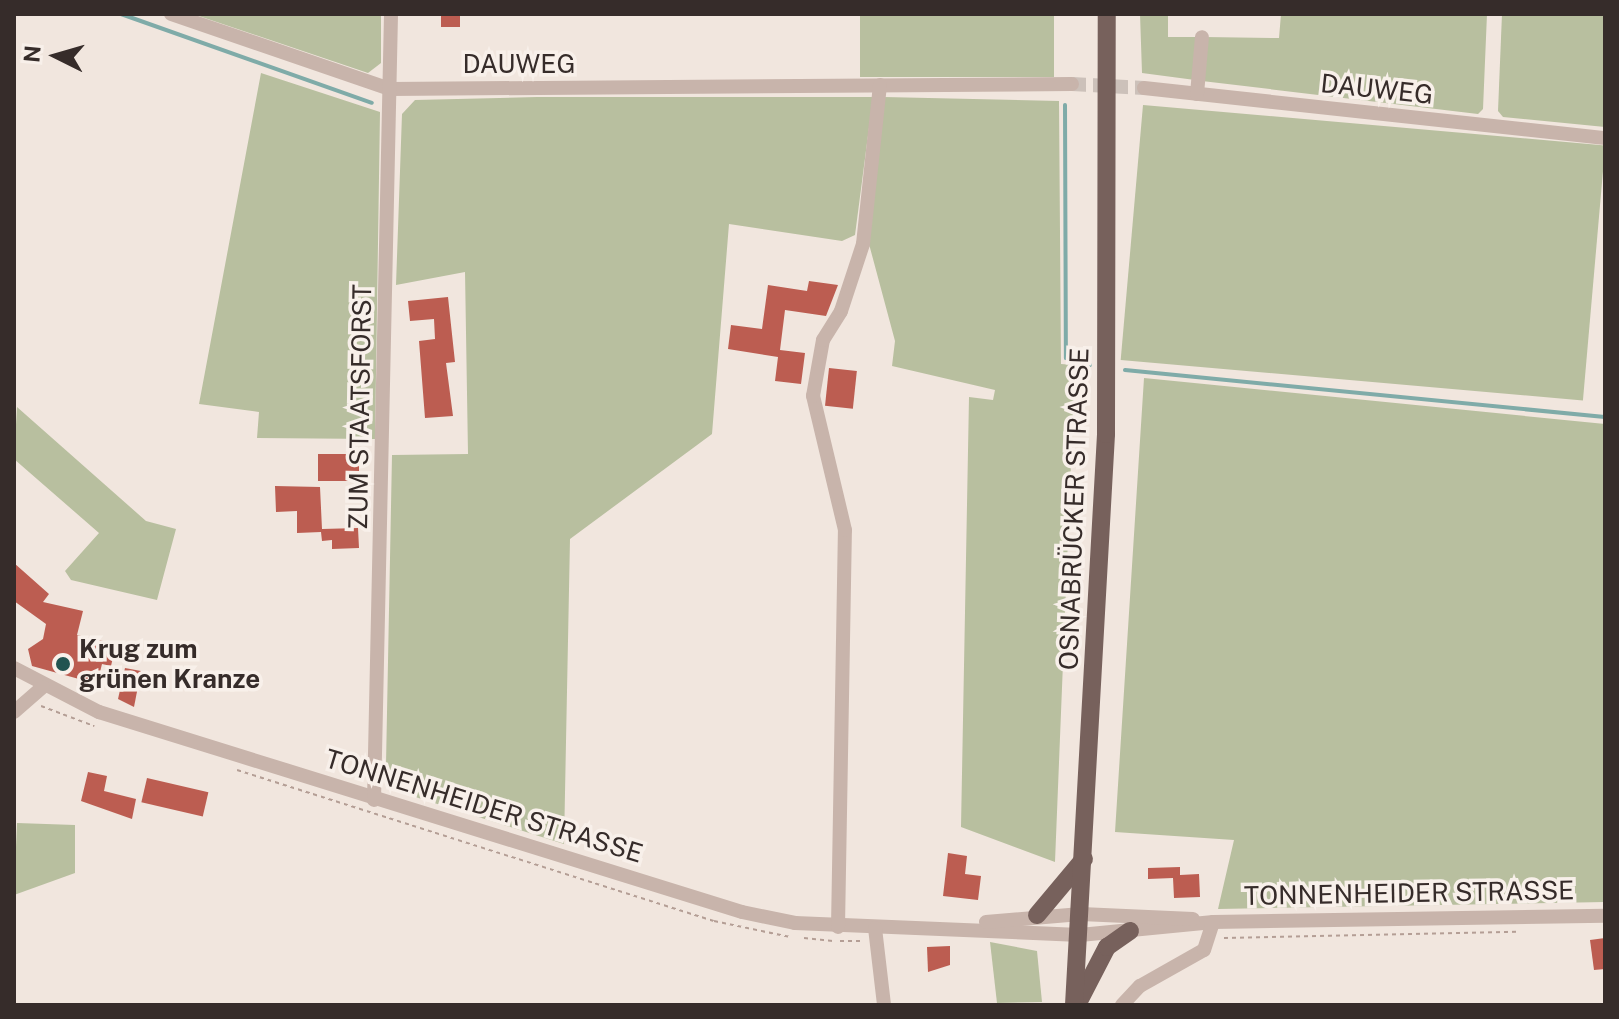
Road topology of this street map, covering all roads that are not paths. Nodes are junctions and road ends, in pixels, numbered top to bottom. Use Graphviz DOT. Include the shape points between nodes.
graph roads {
  1 [pos="171,14"];
  2 [pos="391,14"];
  3 [pos="1107,14"];
  4 [pos="1202,37"];
  5 [pos="1072,84"];
  6 [pos="880,85"];
  7 [pos="1144,88"];
  8 [pos="390,89"];
  9 [pos="1197,94"];
  10 [pos="1605,138"];
  11 [pos="14,668"];
  12 [pos="43,687"];
  13 [pos="14,712"];
  14 [pos="374,800"];
  15 [pos="1086,857"];
  16 [pos="1081,914"];
  17 [pos="1037,915"];
  18 [pos="1605,916"];
  19 [pos="1213,922"];
  20 [pos="954,926"];
  21 [pos="838,927"];
  22 [pos="875,928"];
  23 [pos="1130,931"];
  24 [pos="1080,935"];
  25 [pos="884,1005"];
  26 [pos="1076,1005"];
  27 [pos="1122,1005"];
  1 -- 8 [label="street, DAUWEG"];
  2 -- 8 [label="street, ZUM STAATSFORST"];
  3 -- 15 [label="main road, OSNABRÜCKER STRASSE" via="1106,434"];
  4 -- 9 [label="street"];
  5 -- 6 [label="street, DAUWEG"];
  6 -- 8 [label="street, DAUWEG"];
  6 -- 21 [label="street" via="856,269 841,311 823,340 813,396 845,530"];
  7 -- 9 [label="street, DAUWEG"];
  8 -- 14 [label="street, ZUM STAATSFORST"];
  9 -- 10 [label="street, DAUWEG"];
  11 -- 12 [label="street, TONNENHEIDER STRASSE"];
  12 -- 13 [label="street"];
  12 -- 14 [label="street, TONNENHEIDER STRASSE" via="99,712"];
  14 -- 21 [label="street, TONNENHEIDER STRASSE" via="742,912"];
  15 -- 16 [label="main road, OSNABRÜCKER STRASSE"];
  15 -- 17 [label="main road"];
  16 -- 17 [label="street, TONNENHEIDER STRASSE"];
  16 -- 19 [label="street, TONNENHEIDER STRASSE"];
  16 -- 24 [label="main road, OSNABRÜCKER STRASSE"];
  17 -- 20 [label="street, TONNENHEIDER STRASSE"];
  18 -- 19 [label="street, TONNENHEIDER STRASSE"];
  19 -- 23 [label="street, TONNENHEIDER STRASSE"];
  19 -- 27 [label="street" via="1204,950 1140,986"];
  20 -- 22 [label="street, TONNENHEIDER STRASSE"];
  20 -- 24 [label="street, TONNENHEIDER STRASSE"];
  21 -- 22 [label="street, TONNENHEIDER STRASSE"];
  22 -- 25 [label="street"];
  23 -- 24 [label="street, TONNENHEIDER STRASSE"];
  23 -- 26 [label="main road" via="1107,947"];
  24 -- 26 [label="main road, OSNABRÜCKER STRASSE"];
}
